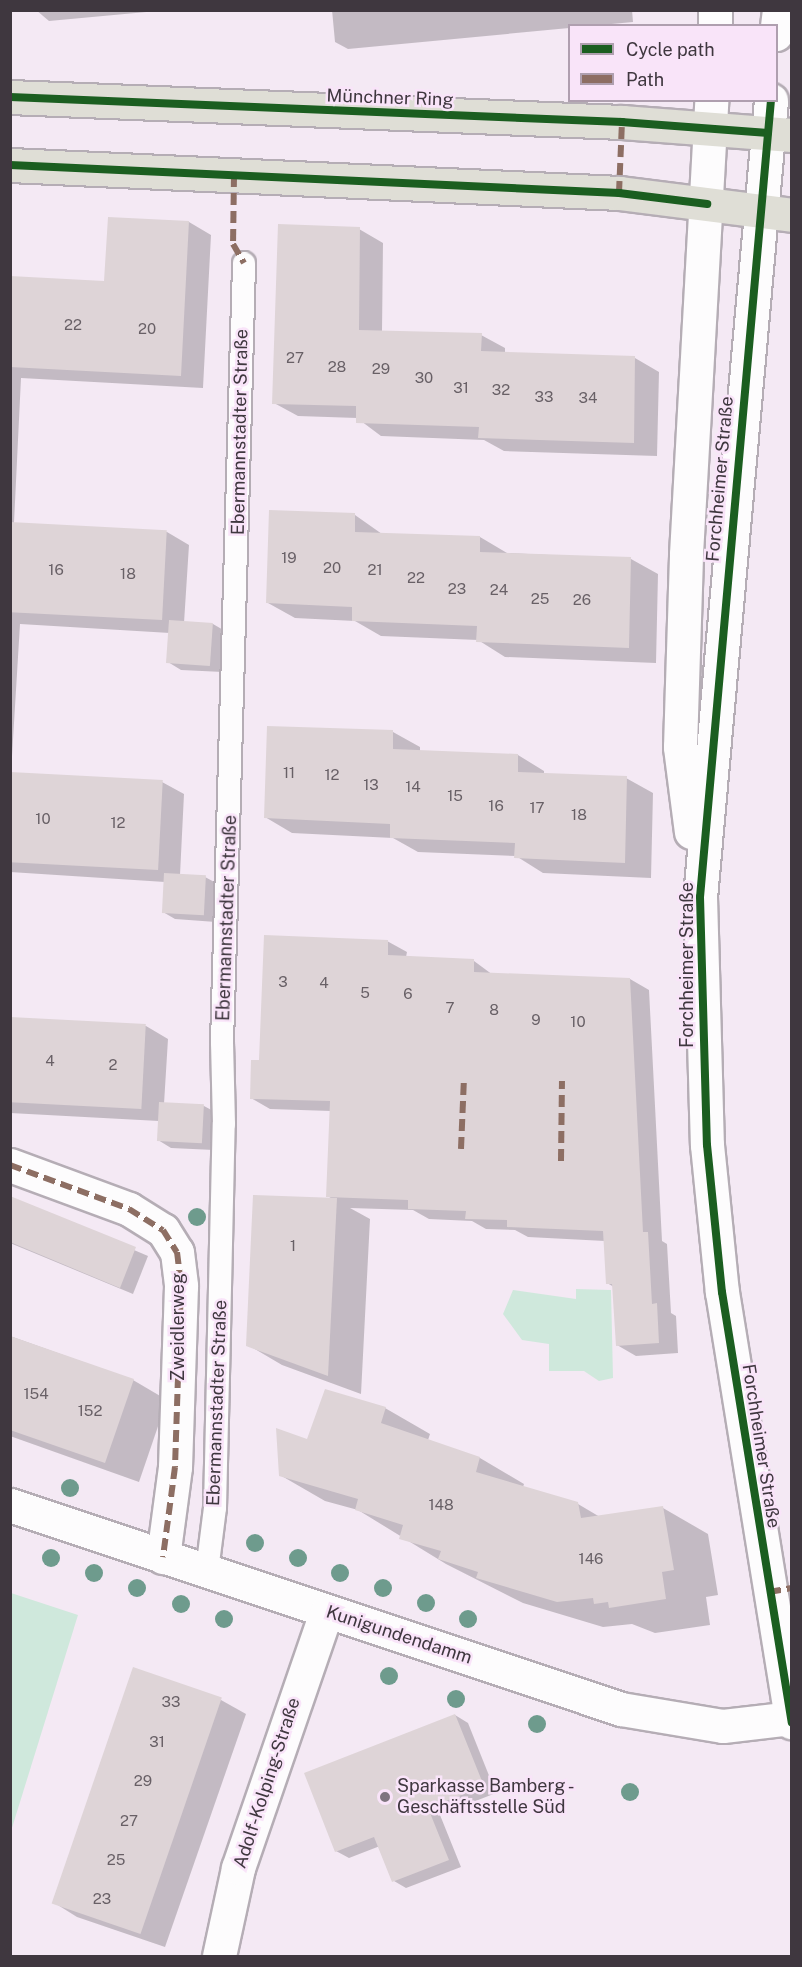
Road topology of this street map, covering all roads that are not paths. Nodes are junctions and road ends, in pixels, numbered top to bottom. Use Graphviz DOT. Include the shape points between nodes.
graph roads {
  1 [pos="10,97"];
  2 [pos="772,102"];
  3 [pos="710,114"];
  4 [pos="780,134"];
  5 [pos="10,165"];
  6 [pos="707,204"];
  7 [pos="776,213"];
  8 [pos="244,263"];
  9 [pos="700,897"];
  10 [pos="10,1165"];
  11 [pos="10,1505"];
  12 [pos="163,1557"];
  13 [pos="207,1571"];
  14 [pos="780,1590"];
  15 [pos="326,1613"];
  16 [pos="791,1720"];
  17 [pos="219,1956"];
  1 -- 3 [label="main road, Münchner Ring"];
  2 -- 4 [label="street, Forchheimer Straße"];
  3 -- 4 [label="main road, Münchner Ring"];
  3 -- 6 [label="street, Forchheimer Straße"];
  4 -- 7 [label="street, Forchheimer Straße"];
  5 -- 6 [label="main road" via="619,193"];
  6 -- 7 [label="main road"];
  6 -- 9 [label="street, Forchheimer Straße" via="686,554 680,747"];
  7 -- 9 [label="street, Forchheimer Straße"];
  8 -- 13 [label="lane, Ebermannstadter Straße" via="222,1043 224,1124 215,1509"];
  9 -- 14 [label="street, Forchheimer Straße" via="707,1145 722,1292"];
  10 -- 12 [label="street, Zweidlerweg" via="129,1209 163,1230 177,1252 181,1286 175,1467"];
  11 -- 12 [label="street, Kunigundendamm"];
  12 -- 13 [label="street, Kunigundendamm"];
  13 -- 15 [label="street, Kunigundendamm"];
  14 -- 16 [label="street, Forchheimer Straße"];
  15 -- 16 [label="street, Kunigundendamm" via="621,1709 723,1726"];
  15 -- 17 [label="street, Adolf-Kolping-Straße" via="238,1868"];
}
